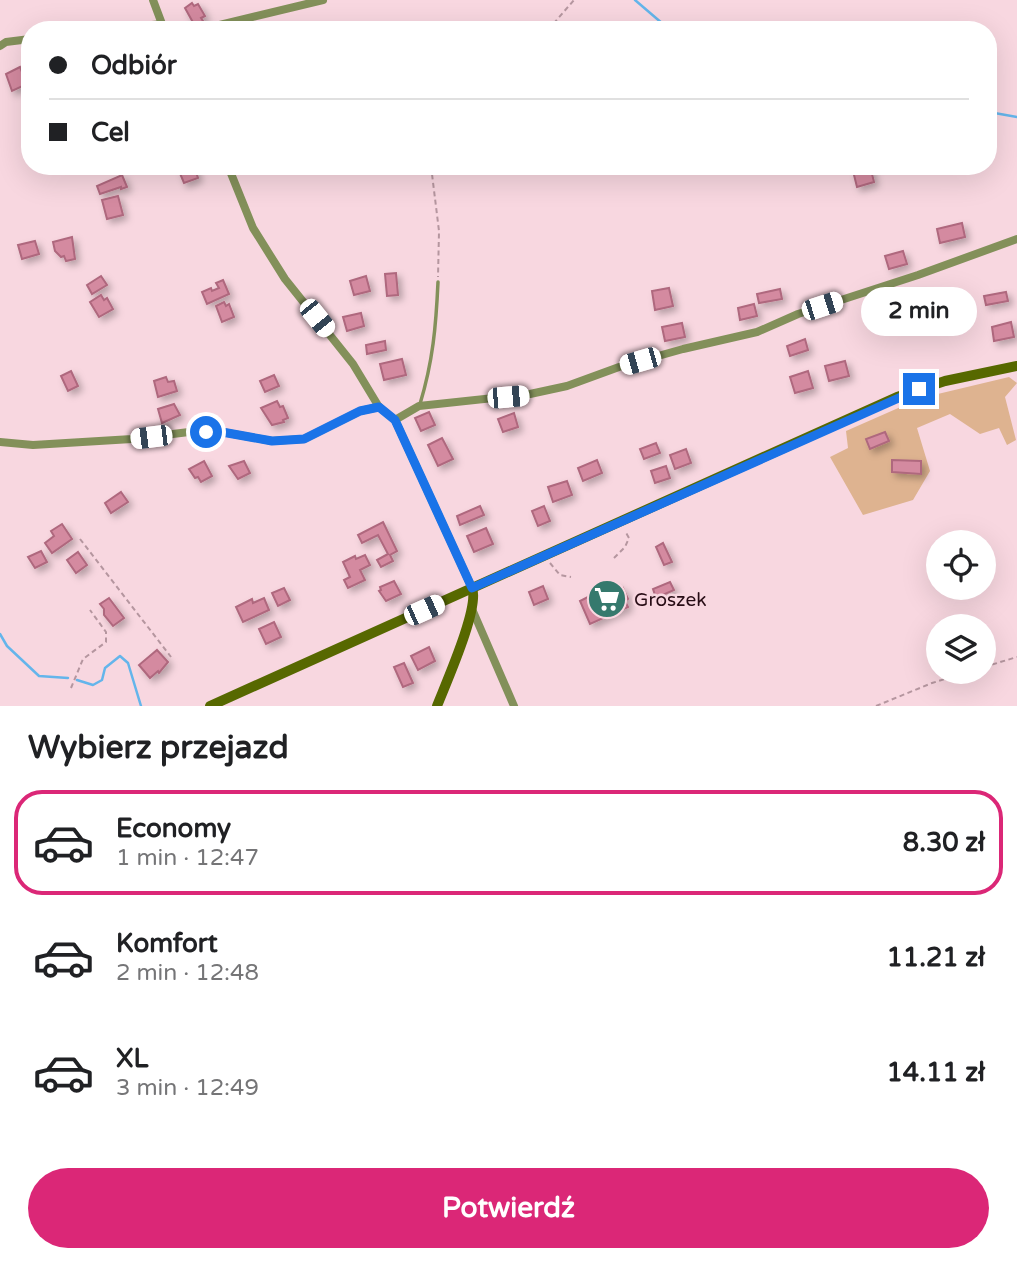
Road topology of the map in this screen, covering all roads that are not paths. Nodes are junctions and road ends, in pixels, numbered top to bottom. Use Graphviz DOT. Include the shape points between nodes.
graph roads {
  1 [pos="153,0"];
  2 [pos="323,0"];
  3 [pos="162,21"];
  4 [pos="236,21"];
  5 [pos="21,40"];
  6 [pos="0,46"];
  7 [pos="232,175"];
  8 [pos="1017,239"];
  9 [pos="438,282"];
  10 [pos="1017,366"];
  11 [pos="419,406"];
  12 [pos="379,407"];
  13 [pos="395,420"];
  14 [pos="0,442"];
  15 [pos="472,588"];
  16 [pos="472,609"];
  17 [pos="210,705"];
  18 [pos="438,705"];
  19 [pos="514,705"];
  1 -- 3 [label="street"];
  2 -- 4 [label="street"];
  5 -- 6 [label="street"];
  7 -- 12 [label="street" via="253,228 285,279 353,364"];
  8 -- 11 [label="street" via="757,332 619,367 567,386"];
  9 -- 11 [label="lane" via="431,369"];
  10 -- 15 [label="main road" via="919,389"];
  11 -- 13 [label="street"];
  12 -- 13 [label="street"];
  12 -- 14 [label="street" via="360,411 304,439 272,441 190,432 33,445"];
  13 -- 15 [label="street"];
  15 -- 16 [label="main road"];
  15 -- 17 [label="main road"];
  16 -- 18 [label="main road"];
  16 -- 19 [label="street"];
}
